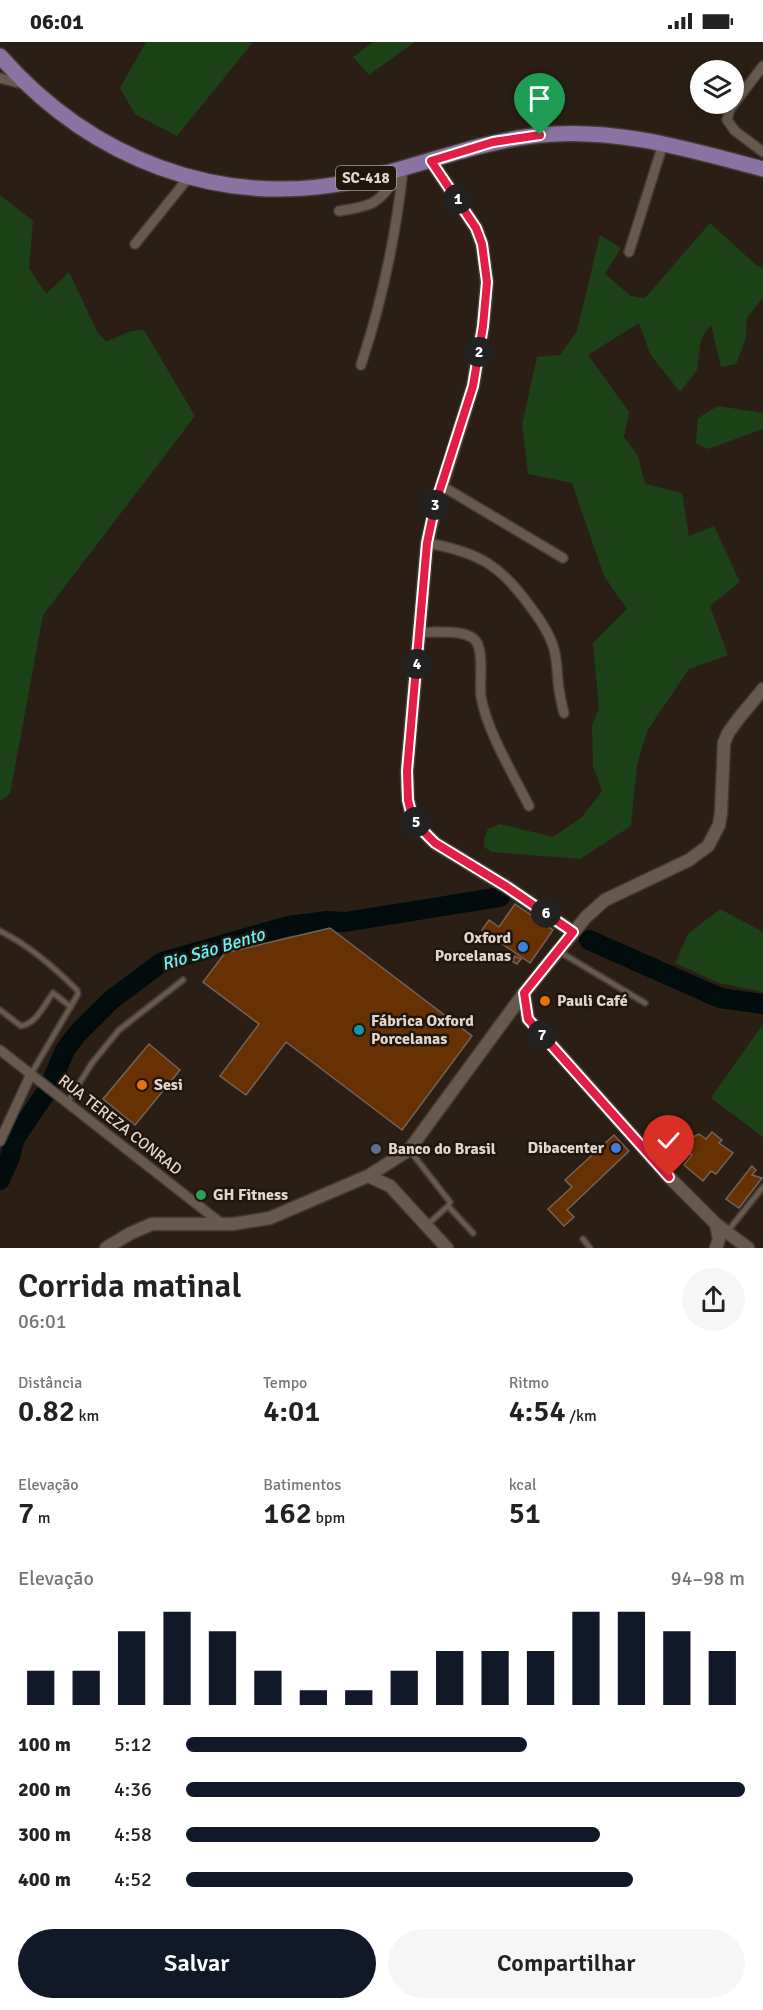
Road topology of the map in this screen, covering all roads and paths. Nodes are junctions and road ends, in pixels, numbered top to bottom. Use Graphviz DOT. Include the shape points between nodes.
graph roads {
  1 [pos="0,56"];
  2 [pos="763,66"];
  3 [pos="0,78"];
  4 [pos="27,85"];
  5 [pos="663,144"];
  6 [pos="763,152"];
  7 [pos="431,161"];
  8 [pos="403,169"];
  9 [pos="763,169"];
  10 [pos="189,177"];
  11 [pos="339,211"];
  12 [pos="135,244"];
  13 [pos="628,252"];
  14 [pos="361,365"];
  15 [pos="442,486"];
  16 [pos="427,543"];
  17 [pos="563,558"];
  18 [pos="421,632"];
  19 [pos="763,689"];
  20 [pos="564,713"];
  21 [pos="529,806"];
  22 [pos="0,931"];
  23 [pos="573,932"];
  24 [pos="559,951"];
  25 [pos="183,980"];
  26 [pos="524,993"];
  27 [pos="645,1003"];
  28 [pos="71,1007"];
  29 [pos="0,1010"];
  30 [pos="506,1019"];
  31 [pos="528,1019"];
  32 [pos="0,1050"];
  33 [pos="35,1077"];
  34 [pos="67,1103"];
  35 [pos="0,1141"];
  36 [pos="409,1150"];
  37 [pos="397,1159"];
  38 [pos="369,1176"];
  39 [pos="390,1186"];
  40 [pos="763,1187"];
  41 [pos="448,1206"];
  42 [pos="222,1224"];
  43 [pos="716,1224"];
  44 [pos="426,1225"];
  45 [pos="728,1232"];
  46 [pos="473,1233"];
  47 [pos="583,1239"];
  48 [pos="745,1246"];
  49 [pos="717,1247"];
  50 [pos="106,1248"];
  51 [pos="447,1248"];
  52 [pos="590,1248"];
  1 -- 4 [label="main road, SC-418"];
  2 -- 6 [label="street" via="730,109 727,120"];
  3 -- 4 [label="street"];
  4 -- 10 [label="main road, SC-418" via="61,114 107,144"];
  5 -- 7 [label="main road, SC-418" via="617,136 540,135 493,142"];
  5 -- 9 [label="main road, SC-418"];
  5 -- 13 [label="street"];
  7 -- 8 [label="main road, SC-418"];
  7 -- 15 [label="street" via="476,228 487,282 473,386"];
  8 -- 10 [label="main road, SC-418" via="302,188 242,186"];
  8 -- 11 [label="street" via="373,204"];
  8 -- 14 [label="street" via="389,266"];
  10 -- 12 [label="street"];
  15 -- 16 [label="street"];
  15 -- 17 [label="street"];
  16 -- 18 [label="street"];
  16 -- 20 [label="street" via="479,558 519,590 554,647"];
  18 -- 21 [label="street" via="466,634 479,644 485,712"];
  18 -- 23 [label="street" via="407,779 408,800 417,824 435,843"];
  19 -- 23 [label="street" via="724,743 721,813 708,846 689,860 605,900"];
  22 -- 28 [label="lane" via="33,951 77,990"];
  23 -- 24 [label="street"];
  24 -- 26 [label="street"];
  24 -- 27 [label="lane"];
  25 -- 34 [label="lane" via="113,1036"];
  26 -- 30 [label="street"];
  26 -- 31 [label="street"];
  28 -- 29 [label="lane" via="53,993 32,1021 21,1026"];
  28 -- 33 [label="lane"];
  30 -- 31 [label="street"];
  30 -- 36 [label="street"];
  31 -- 43 [label="street" via="646,1153"];
  32 -- 33 [label="street, RUA TEREZA CONRAD"];
  33 -- 34 [label="street, RUA TEREZA CONRAD"];
  33 -- 35 [label="street"];
  34 -- 42 [label="street, RUA TEREZA CONRAD"];
  36 -- 37 [label="street"];
  36 -- 41 [label="lane" via="450,1202"];
  37 -- 38 [label="street"];
  37 -- 39 [label="street"];
  38 -- 39 [label="street"];
  38 -- 42 [label="street" via="270,1218"];
  39 -- 44 [label="street"];
  40 -- 45 [label="lane"];
  41 -- 44 [label="lane"];
  41 -- 46 [label="lane"];
  42 -- 50 [label="street" via="152,1224"];
  43 -- 45 [label="street"];
  43 -- 49 [label="street"];
  44 -- 51 [label="street"];
  45 -- 48 [label="street"];
  47 -- 52 [label="lane"];
  48 -- 49 [label="street"];
}
